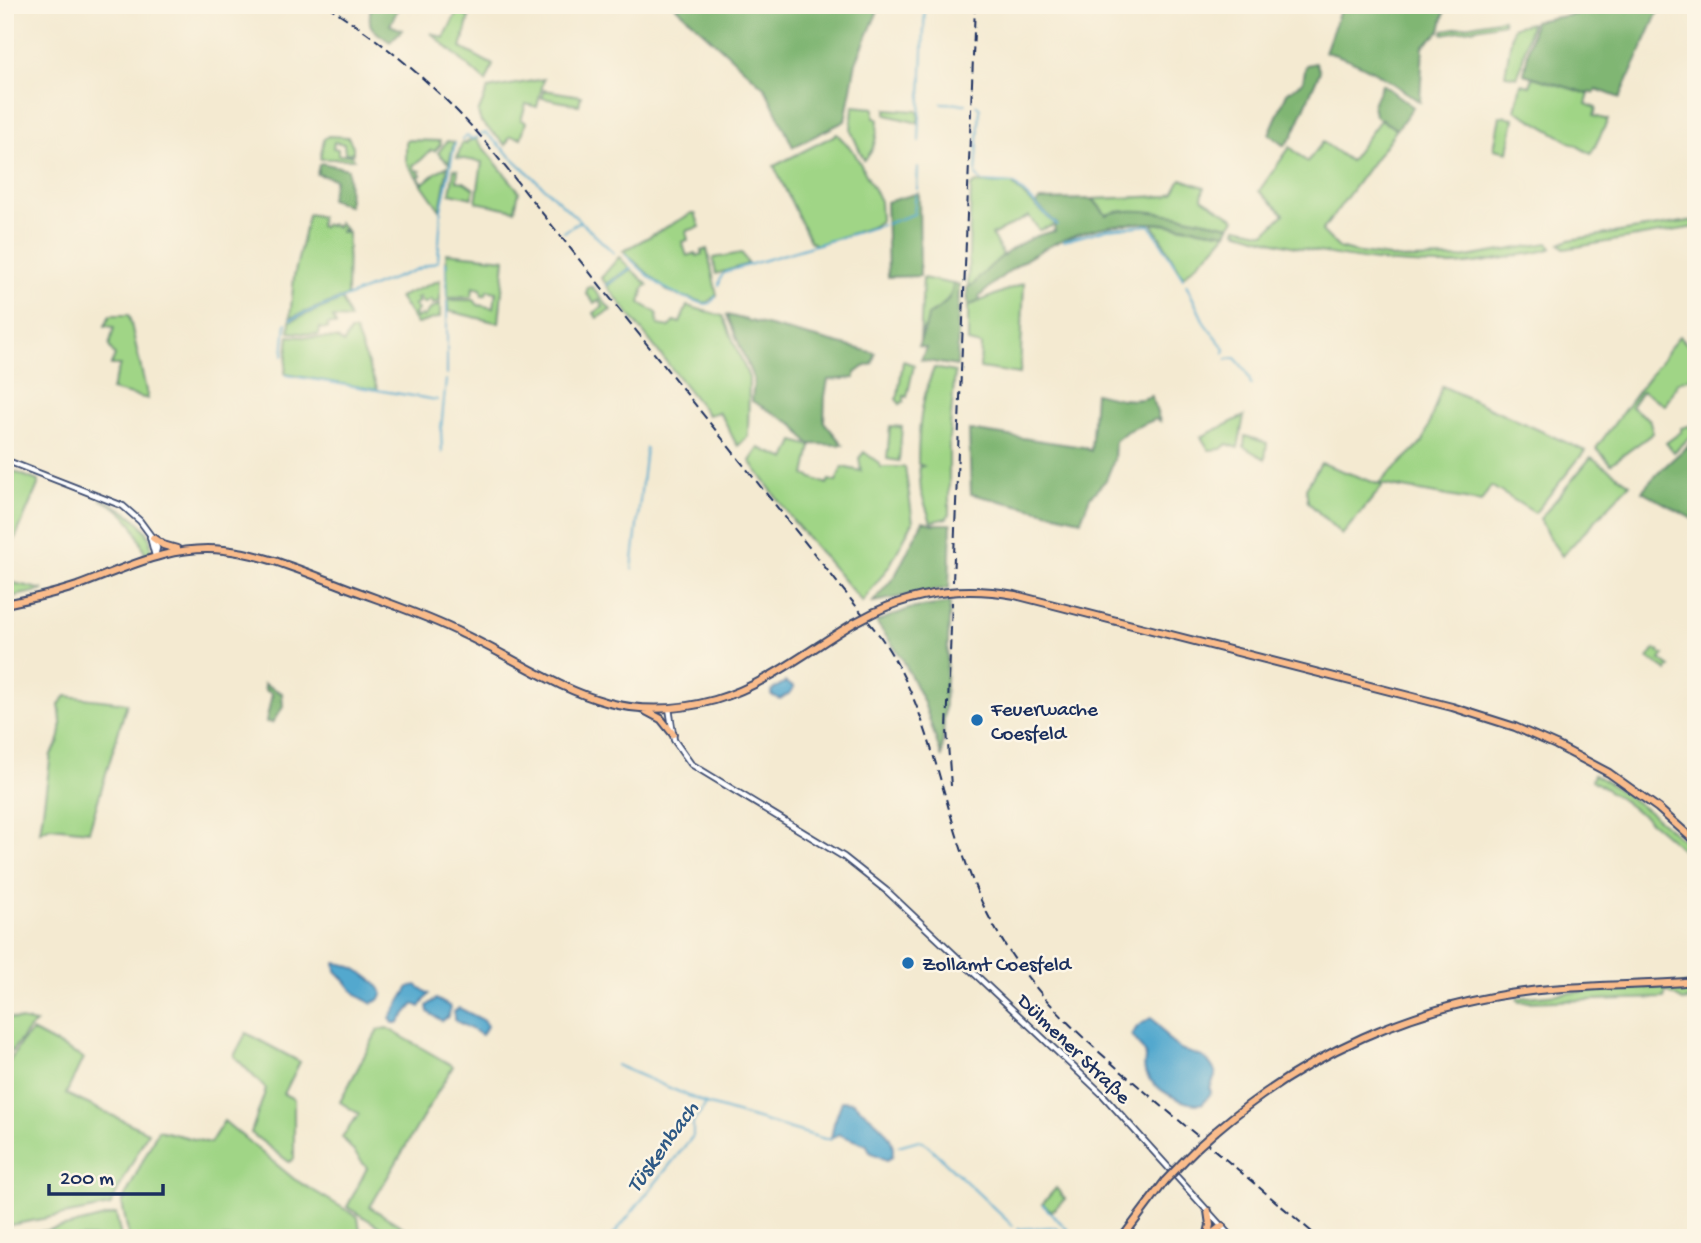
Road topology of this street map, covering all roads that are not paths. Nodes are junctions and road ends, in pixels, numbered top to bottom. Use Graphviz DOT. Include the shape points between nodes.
graph roads {
  1 [pos="5,460"];
  2 [pos="151,536"];
  3 [pos="183,550"];
  4 [pos="155,556"];
  5 [pos="5,604"];
  6 [pos="669,708"];
  7 [pos="641,709"];
  8 [pos="673,734"];
  9 [pos="1696,842"];
  10 [pos="1696,981"];
  11 [pos="1209,1211"];
  12 [pos="1222,1226"];
  13 [pos="1122,1238"];
  14 [pos="1207,1238"];
  15 [pos="1232,1238"];
  1 -- 2 [label="street" via="113,501 132,513"];
  2 -- 3 [label="main road"];
  2 -- 4 [label="street"];
  3 -- 4 [label="main road"];
  3 -- 7 [label="main road" via="224,550 273,561 451,628 579,695"];
  4 -- 5 [label="main road" via="64,590"];
  6 -- 7 [label="main road"];
  6 -- 8 [label="street, Dülmener Straße"];
  6 -- 9 [label="main road, bridge" via="737,692 854,623 912,599 967,591 1006,593 1523,730 1609,773"];
  7 -- 8 [label="main road" via="661,719"];
  8 -- 11 [label="street, Dülmener Straße" via="681,752 697,769 844,857 906,908 1102,1094"];
  10 -- 13 [label="main road, bridge" via="1490,997 1424,1013 1343,1045 1267,1090 1216,1131 1165,1181"];
  11 -- 12 [label="street, Dülmener Straße"];
  11 -- 14 [label="main road"];
  12 -- 14 [label="main road"];
  12 -- 15 [label="street, Dülmener Straße"];
}
